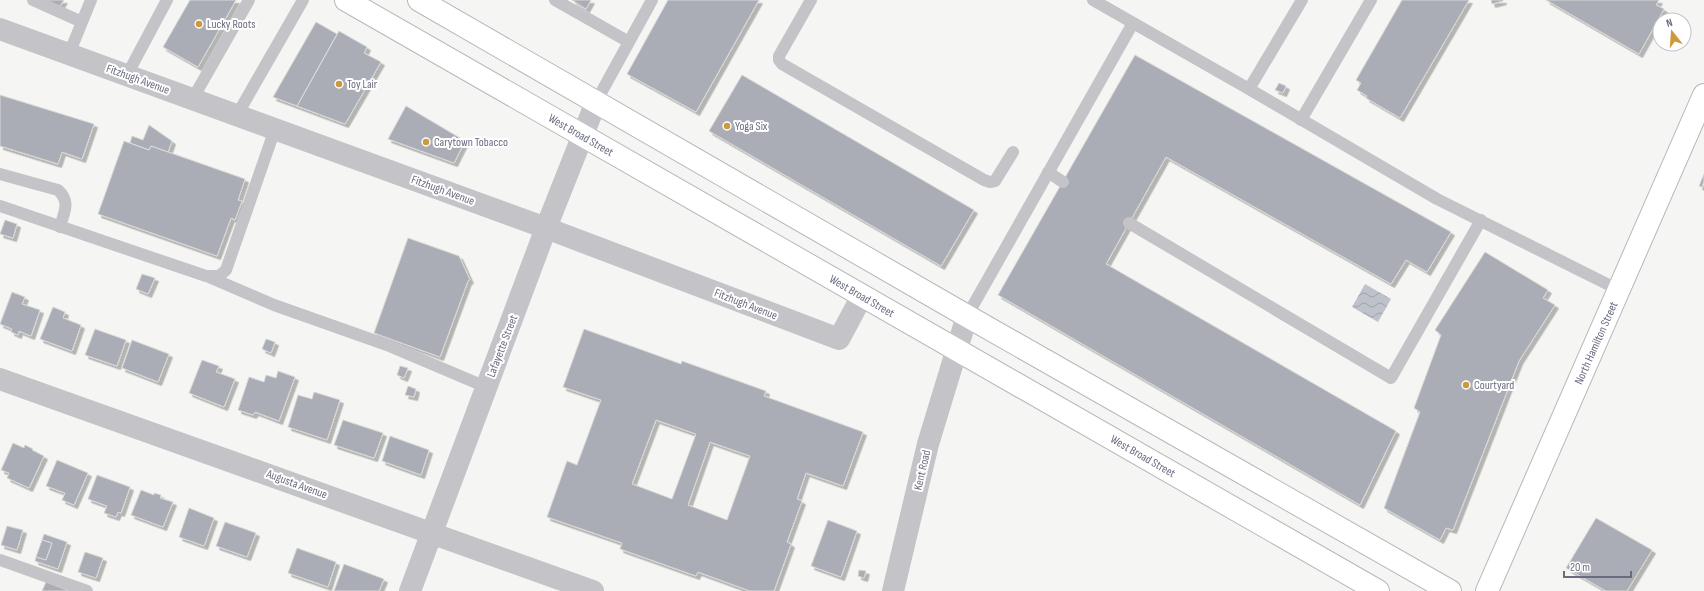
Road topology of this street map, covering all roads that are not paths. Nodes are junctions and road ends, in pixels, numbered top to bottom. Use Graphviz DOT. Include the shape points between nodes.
graph roads {
  1 [pos="33,0"];
  2 [pos="91,0"];
  3 [pos="166,0"];
  4 [pos="249,0"];
  5 [pos="303,0"];
  6 [pos="346,0"];
  7 [pos="420,0"];
  8 [pos="555,0"];
  9 [pos="652,0"];
  10 [pos="811,0"];
  11 [pos="1093,0"];
  12 [pos="1302,0"];
  13 [pos="1371,0"];
  14 [pos="82,22"];
  15 [pos="1132,23"];
  16 [pos="0,29"];
  17 [pos="629,42"];
  18 [pos="69,54"];
  19 [pos="127,75"];
  20 [pos="1249,89"];
  21 [pos="1704,95"];
  22 [pos="192,100"];
  23 [pos="596,102"];
  24 [pos="237,115"];
  25 [pos="1301,120"];
  26 [pos="275,129"];
  27 [pos="583,136"];
  28 [pos="1013,152"];
  29 [pos="1048,172"];
  30 [pos="0,174"];
  31 [pos="1063,182"];
  32 [pos="0,206"];
  33 [pos="1481,220"];
  34 [pos="1129,223"];
  35 [pos="60,227"];
  36 [pos="546,228"];
  37 [pos="206,276"];
  38 [pos="1619,290"];
  39 [pos="862,296"];
  40 [pos="967,316"];
  41 [pos="957,350"];
  42 [pos="0,379"];
  43 [pos="486,387"];
  44 [pos="431,532"];
  45 [pos="0,560"];
  46 [pos="87,591"];
  47 [pos="410,591"];
  48 [pos="593,591"];
  49 [pos="893,591"];
  50 [pos="1378,591"];
  51 [pos="1450,591"];
  52 [pos="1487,591"];
  1 -- 14 [label="lane"];
  2 -- 14 [label="lane"];
  3 -- 19 [label="lane"];
  4 -- 22 [label="lane"];
  5 -- 24 [label="lane"];
  6 -- 27 [label="main road, West Broad Street"];
  7 -- 23 [label="main road"];
  8 -- 17 [label="lane"];
  9 -- 17 [label="lane"];
  10 -- 28 [label="lane" via="779,56 782,64 984,180 995,181"];
  11 -- 15 [label="lane"];
  12 -- 20 [label="lane"];
  13 -- 25 [label="lane"];
  14 -- 18 [label="lane"];
  15 -- 20 [label="lane"];
  15 -- 29 [label="lane"];
  16 -- 18 [label="street, Fitzhugh Avenue"];
  17 -- 23 [label="lane"];
  18 -- 19 [label="street, Fitzhugh Avenue"];
  19 -- 22 [label="street, Fitzhugh Avenue"];
  20 -- 25 [label="lane"];
  21 -- 38 [label="main road, North Hamilton Street"];
  22 -- 24 [label="street, Fitzhugh Avenue"];
  23 -- 27 [label="street, Lafayette Street"];
  23 -- 40 [label="main road"];
  24 -- 26 [label="street, Fitzhugh Avenue"];
  25 -- 33 [label="lane" via="1437,199"];
  26 -- 36 [label="street, Fitzhugh Avenue"];
  26 -- 37 [label="lane" via="226,270 219,276"];
  27 -- 36 [label="street, Lafayette Street"];
  27 -- 39 [label="main road, West Broad Street"];
  29 -- 31 [label="lane"];
  29 -- 40 [label="lane"];
  30 -- 35 [label="lane" via="58,190 65,196 66,205"];
  32 -- 35 [label="lane"];
  33 -- 34 [label="lane" via="1391,378"];
  33 -- 38 [label="lane"];
  35 -- 37 [label="lane"];
  36 -- 39 [label="street, Fitzhugh Avenue" via="839,339"];
  36 -- 43 [label="street, Lafayette Street"];
  37 -- 43 [label="lane" via="274,305 387,345"];
  38 -- 52 [label="main road, North Hamilton Street"];
  39 -- 41 [label="main road, West Broad Street"];
  40 -- 41 [label="street"];
  40 -- 51 [label="main road"];
  41 -- 49 [label="street, Kent Road" via="928,444"];
  41 -- 50 [label="main road, West Broad Street"];
  42 -- 44 [label="street, Augusta Avenue"];
  43 -- 44 [label="street, Lafayette Street"];
  44 -- 47 [label="street, Lafayette Street"];
  44 -- 48 [label="street, Augusta Avenue"];
  45 -- 46 [label="lane"];
}
